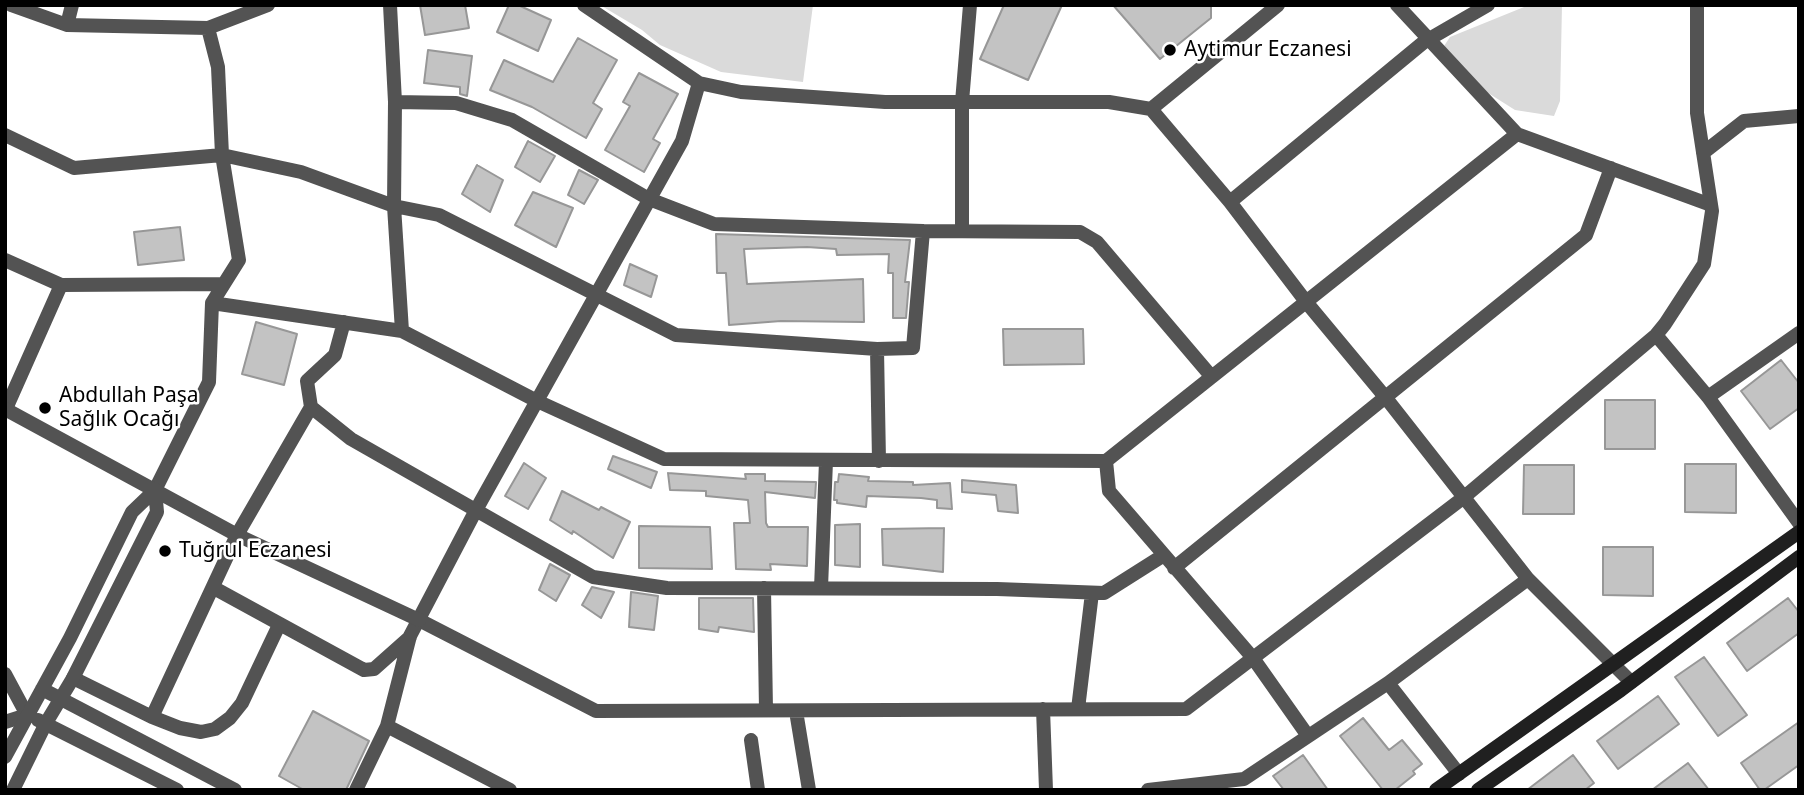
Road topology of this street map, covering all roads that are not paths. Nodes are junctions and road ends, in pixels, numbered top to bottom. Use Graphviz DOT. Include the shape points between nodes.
graph roads {
  1 [pos="11,5"];
  2 [pos="72,5"];
  3 [pos="268,5"];
  4 [pos="390,5"];
  5 [pos="584,5"];
  6 [pos="970,5"];
  7 [pos="1278,5"];
  8 [pos="1397,5"];
  9 [pos="1488,5"];
  10 [pos="1697,5"];
  11 [pos="67,25"];
  12 [pos="208,28"];
  13 [pos="1429,39"];
  14 [pos="699,83"];
  15 [pos="395,102"];
  16 [pos="962,102"];
  17 [pos="1151,109"];
  18 [pos="1799,116"];
  19 [pos="1517,134"];
  20 [pos="5,135"];
  21 [pos="1703,153"];
  22 [pos="222,155"];
  23 [pos="1611,168"];
  24 [pos="649,199"];
  25 [pos="1230,202"];
  26 [pos="1711,205"];
  27 [pos="394,206"];
  28 [pos="923,231"];
  29 [pos="962,231"];
  30 [pos="5,260"];
  31 [pos="223,284"];
  32 [pos="61,285"];
  33 [pos="596,295"];
  34 [pos="212,303"];
  35 [pos="1307,303"];
  36 [pos="344,322"];
  37 [pos="402,331"];
  38 [pos="1799,332"];
  39 [pos="1656,335"];
  40 [pos="877,349"];
  41 [pos="1211,376"];
  42 [pos="1708,397"];
  43 [pos="1386,398"];
  44 [pos="537,401"];
  45 [pos="311,407"];
  46 [pos="5,410"];
  47 [pos="826,461"];
  48 [pos="879,461"];
  49 [pos="1106,461"];
  50 [pos="155,490"];
  51 [pos="1462,498"];
  52 [pos="476,510"];
  53 [pos="1799,523"];
  54 [pos="1799,532"];
  55 [pos="237,535"];
  56 [pos="1164,555"];
  57 [pos="1799,556"];
  58 [pos="1174,568"];
  59 [pos="1528,579"];
  60 [pos="214,588"];
  61 [pos="765,588"];
  62 [pos="821,589"];
  63 [pos="1092,593"];
  64 [pos="419,620"];
  65 [pos="279,625"];
  66 [pos="410,636"];
  67 [pos="1252,658"];
  68 [pos="1614,664"];
  69 [pos="5,674"];
  70 [pos="73,678"];
  71 [pos="1631,682"];
  72 [pos="1388,683"];
  73 [pos="42,689"];
  74 [pos="61,700"];
  75 [pos="1043,709"];
  76 [pos="1078,709"];
  77 [pos="766,710"];
  78 [pos="796,710"];
  79 [pos="27,715"];
  80 [pos="152,717"];
  81 [pos="5,722"];
  82 [pos="46,723"];
  83 [pos="387,726"];
  84 [pos="1308,736"];
  85 [pos="751,740"];
  86 [pos="5,757"];
  87 [pos="1459,774"];
  88 [pos="13,790"];
  89 [pos="177,790"];
  90 [pos="235,790"];
  91 [pos="356,790"];
  92 [pos="510,790"];
  93 [pos="758,790"];
  94 [pos="809,790"];
  95 [pos="1046,790"];
  96 [pos="1148,790"];
  97 [pos="1436,790"];
  98 [pos="1478,790"];
  1 -- 11 [label="street"];
  2 -- 11 [label="street"];
  3 -- 12 [label="street"];
  4 -- 15 [label="street"];
  5 -- 14 [label="street"];
  6 -- 16 [label="street"];
  7 -- 17 [label="street"];
  8 -- 13 [label="street"];
  9 -- 13 [label="street"];
  10 -- 21 [label="street" via="1697,113"];
  11 -- 12 [label="street"];
  12 -- 22 [label="street" via="218,67"];
  13 -- 19 [label="street"];
  13 -- 25 [label="street"];
  14 -- 16 [label="street" via="768,94"];
  14 -- 24 [label="street" via="681,141"];
  15 -- 24 [label="street" via="456,103 512,120"];
  15 -- 27 [label="street"];
  16 -- 17 [label="street" via="1109,102"];
  16 -- 29 [label="street"];
  17 -- 25 [label="street"];
  18 -- 21 [label="street" via="1744,121"];
  19 -- 23 [label="street"];
  19 -- 35 [label="street"];
  20 -- 22 [label="street" via="74,168"];
  21 -- 26 [label="street"];
  22 -- 27 [label="street" via="301,172"];
  22 -- 31 [label="street" via="239,260"];
  23 -- 26 [label="street"];
  23 -- 43 [label="street" via="1586,235"];
  24 -- 28 [label="street" via="714,224"];
  24 -- 33 [label="street"];
  25 -- 35 [label="street"];
  26 -- 39 [label="street" via="1704,264"];
  27 -- 33 [label="street" via="439,215"];
  27 -- 37 [label="street"];
  28 -- 29 [label="street"];
  28 -- 40 [label="street" via="913,348"];
  29 -- 41 [label="street" via="1080,232 1097,242"];
  30 -- 32 [label="street"];
  31 -- 32 [label="street"];
  31 -- 34 [label="street"];
  32 -- 46 [label="street"];
  33 -- 40 [label="street" via="676,335"];
  33 -- 44 [label="street"];
  34 -- 36 [label="street"];
  34 -- 50 [label="street" via="209,382"];
  35 -- 41 [label="street"];
  35 -- 43 [label="street"];
  36 -- 37 [label="street"];
  36 -- 45 [label="street" via="335,355 307,381"];
  37 -- 44 [label="street"];
  38 -- 42 [label="street"];
  39 -- 42 [label="street"];
  39 -- 51 [label="street"];
  40 -- 48 [label="street"];
  41 -- 49 [label="street"];
  42 -- 53 [label="street"];
  43 -- 51 [label="street"];
  43 -- 58 [label="street"];
  44 -- 47 [label="street" via="664,459"];
  44 -- 52 [label="street"];
  45 -- 52 [label="street" via="351,439"];
  45 -- 55 [label="street"];
  46 -- 50 [label="street"];
  47 -- 48 [label="street"];
  47 -- 62 [label="street"];
  48 -- 49 [label="street"];
  49 -- 56 [label="street" via="1109,491"];
  50 -- 55 [label="street"];
  50 -- 70 [label="street" via="157,512"];
  50 -- 73 [label="street" via="132,512"];
  51 -- 59 [label="street"];
  51 -- 67 [label="street"];
  52 -- 61 [label="street" via="593,577 667,588"];
  52 -- 64 [label="street"];
  54 -- 68 [label="main road"];
  55 -- 60 [label="street"];
  55 -- 64 [label="street"];
  56 -- 58 [label="street"];
  56 -- 63 [label="street" via="1104,593"];
  57 -- 71 [label="main road"];
  58 -- 67 [label="street"];
  59 -- 68 [label="street"];
  59 -- 72 [label="street"];
  60 -- 65 [label="street"];
  60 -- 80 [label="street"];
  61 -- 62 [label="street"];
  61 -- 77 [label="street"];
  62 -- 63 [label="street"];
  63 -- 76 [label="street"];
  64 -- 66 [label="street"];
  64 -- 77 [label="street" via="596,711"];
  65 -- 66 [label="street" via="364,670 374,669"];
  65 -- 80 [label="street" via="242,703 215,729 201,732"];
  66 -- 83 [label="street"];
  67 -- 76 [label="street" via="1186,709"];
  67 -- 84 [label="street"];
  68 -- 71 [label="street"];
  68 -- 87 [label="main road"];
  69 -- 79 [label="street"];
  70 -- 74 [label="street"];
  70 -- 80 [label="street"];
  71 -- 98 [label="main road"];
  72 -- 84 [label="street"];
  72 -- 87 [label="street"];
  73 -- 74 [label="street"];
  73 -- 79 [label="street"];
  74 -- 82 [label="street"];
  74 -- 90 [label="street"];
  75 -- 76 [label="street"];
  75 -- 78 [label="street"];
  75 -- 95 [label="street"];
  77 -- 78 [label="street"];
  78 -- 94 [label="street"];
  79 -- 81 [label="street"];
  79 -- 82 [label="street"];
  79 -- 86 [label="street"];
  82 -- 88 [label="street"];
  82 -- 89 [label="street"];
  83 -- 91 [label="street"];
  83 -- 92 [label="street"];
  84 -- 96 [label="street" via="1244,779"];
  85 -- 93 [label="street"];
  87 -- 97 [label="main road"];
}
